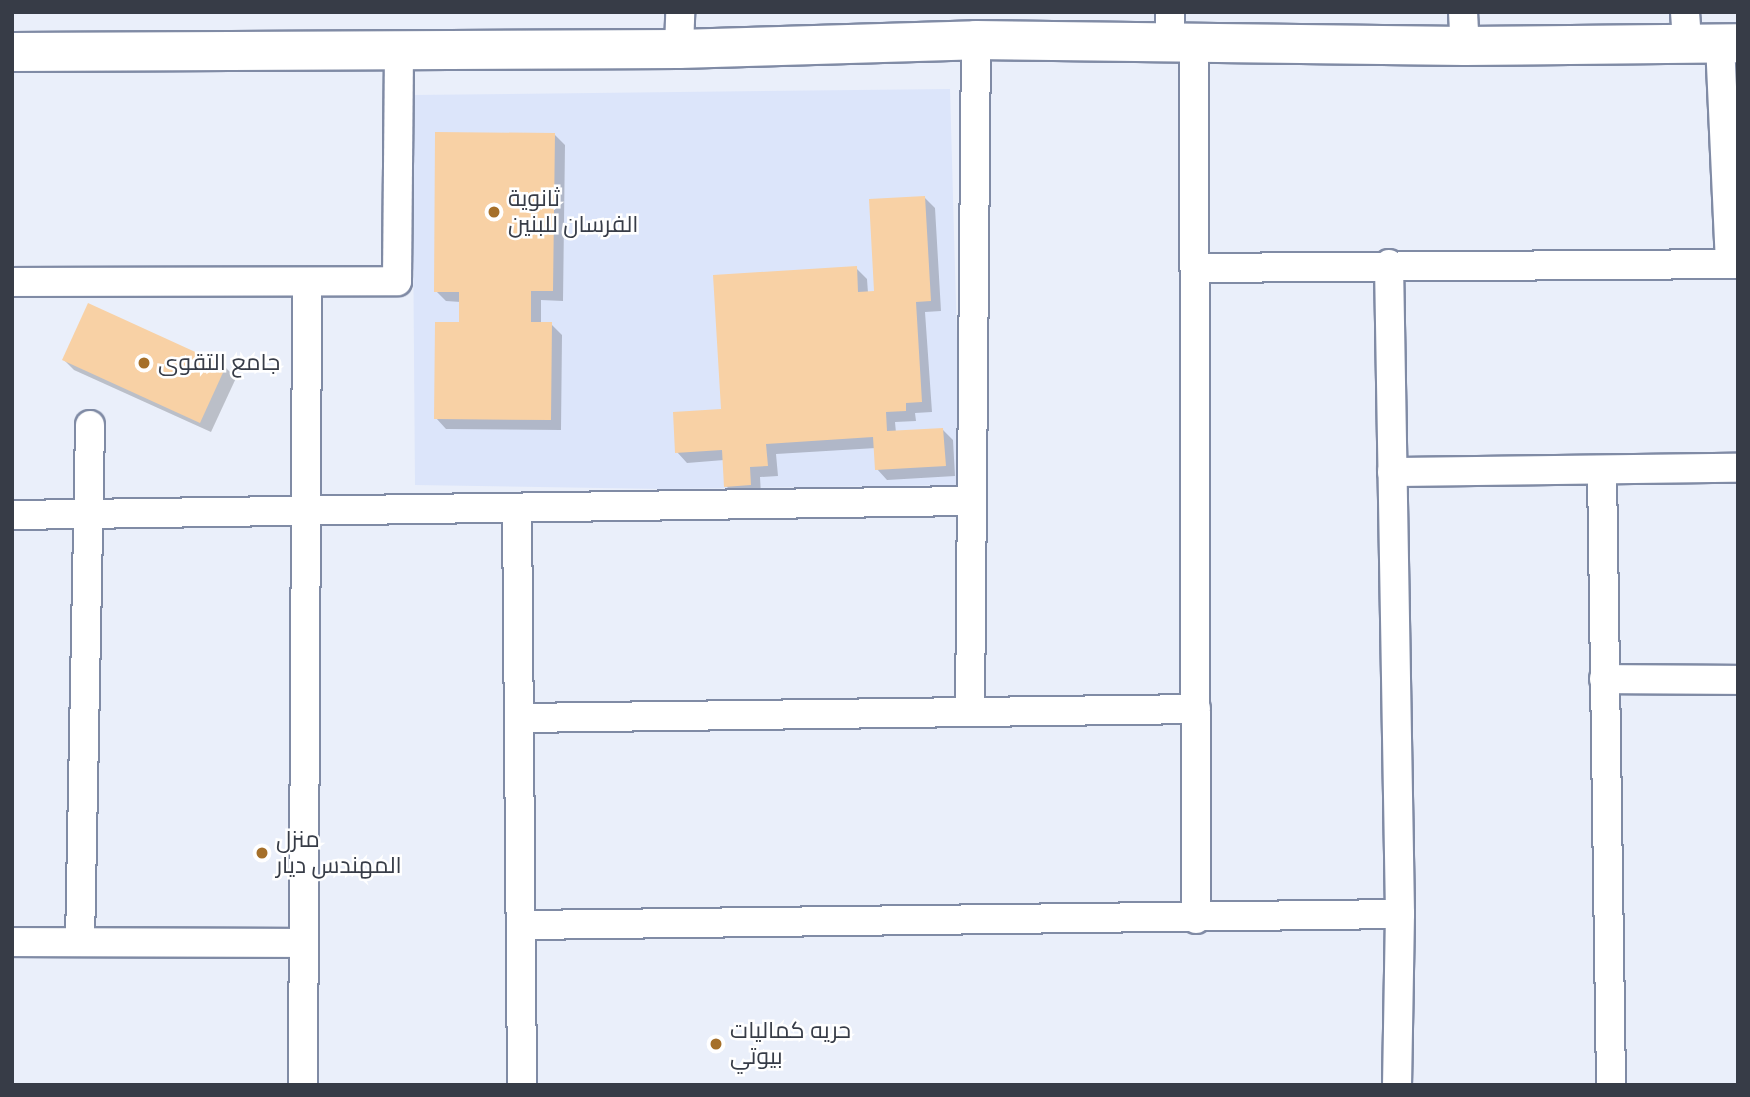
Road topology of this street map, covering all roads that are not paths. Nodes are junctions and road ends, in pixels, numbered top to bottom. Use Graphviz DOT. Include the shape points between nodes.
graph roads {
  1 [pos="1464,29"];
  2 [pos="679,31"];
  3 [pos="1178,34"];
  4 [pos="1707,36"];
  5 [pos="976,40"];
  6 [pos="399,50"];
  7 [pos="12,52"];
  8 [pos="1389,264"];
  9 [pos="1734,264"];
  10 [pos="1195,268"];
  11 [pos="12,282"];
  12 [pos="307,282"];
  13 [pos="90,425"];
  14 [pos="1738,468"];
  15 [pos="1602,470"];
  16 [pos="1392,472"];
  17 [pos="972,500"];
  18 [pos="517,509"];
  19 [pos="306,510"];
  20 [pos="88,514"];
  21 [pos="12,515"];
  22 [pos="1604,679"];
  23 [pos="1738,680"];
  24 [pos="1196,709"];
  25 [pos="970,712"];
  26 [pos="520,718"];
  27 [pos="1400,914"];
  28 [pos="1196,919"];
  29 [pos="524,925"];
  30 [pos="12,942"];
  31 [pos="80,942"];
  32 [pos="304,943"];
  33 [pos="303,1085"];
  34 [pos="522,1085"];
  35 [pos="1397,1085"];
  36 [pos="1611,1085"];
  1 -- 3 [label="street"];
  1 -- 4 [label="street"];
  2 -- 5 [label="street"];
  2 -- 6 [label="street"];
  3 -- 5 [label="street"];
  3 -- 10 [label="street"];
  4 -- 9 [label="street"];
  5 -- 17 [label="street"];
  6 -- 7 [label="street"];
  6 -- 12 [label="street" via="397,281"];
  8 -- 9 [label="street"];
  8 -- 10 [label="street"];
  8 -- 16 [label="street"];
  10 -- 24 [label="street"];
  11 -- 12 [label="street"];
  12 -- 19 [label="street"];
  13 -- 20 [label="street"];
  14 -- 15 [label="street"];
  15 -- 16 [label="street"];
  15 -- 22 [label="street"];
  16 -- 27 [label="street"];
  17 -- 18 [label="street"];
  17 -- 25 [label="street"];
  18 -- 19 [label="street"];
  18 -- 26 [label="street"];
  19 -- 20 [label="street"];
  19 -- 32 [label="street"];
  20 -- 21 [label="street"];
  20 -- 31 [label="street"];
  22 -- 23 [label="street"];
  22 -- 36 [label="street"];
  24 -- 25 [label="street"];
  24 -- 28 [label="street"];
  25 -- 26 [label="street"];
  26 -- 29 [label="street"];
  27 -- 28 [label="street"];
  27 -- 35 [label="street"];
  28 -- 29 [label="street"];
  29 -- 34 [label="street"];
  30 -- 31 [label="street"];
  31 -- 32 [label="street"];
  32 -- 33 [label="street"];
}
